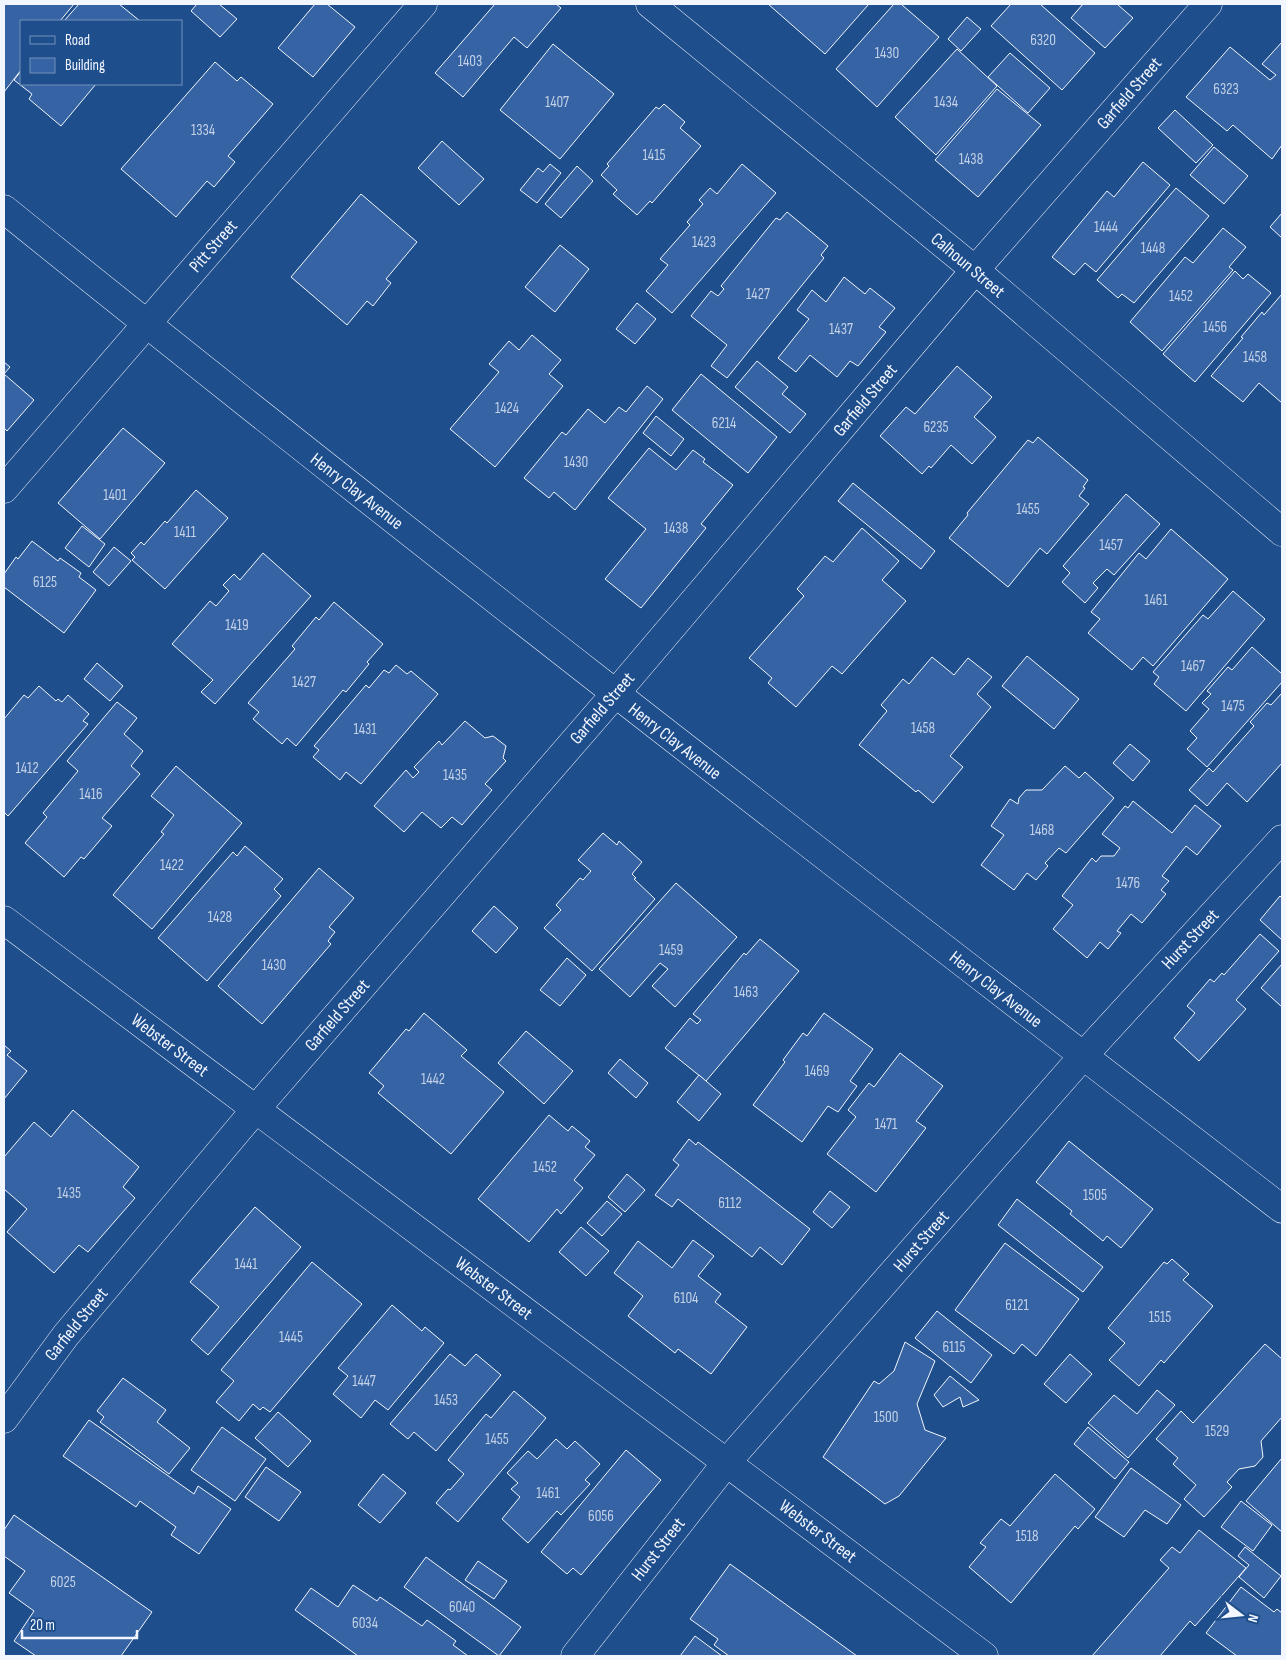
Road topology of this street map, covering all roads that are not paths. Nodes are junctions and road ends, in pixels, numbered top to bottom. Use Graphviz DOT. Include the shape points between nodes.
graph roads {
  1 [pos="423,4"];
  2 [pos="650,4"];
  3 [pos="1208,4"];
  4 [pos="4,210"];
  5 [pos="975,270"];
  6 [pos="145,323"];
  7 [pos="4,489"];
  8 [pos="1282,532"];
  9 [pos="615,694"];
  10 [pos="1282,839"];
  11 [pos="4,920"];
  12 [pos="1083,1056"];
  13 [pos="255,1110"];
  14 [pos="1282,1210"];
  15 [pos="4,1419"];
  16 [pos="727,1462"];
  17 [pos="575,1656"];
  18 [pos="984,1656"];
  1 -- 6 [label="street, Pitt Street"];
  2 -- 5 [label="street, Calhoun Street"];
  3 -- 5 [label="street, Garfield Street"];
  4 -- 6 [label="street, Henry Clay Avenue"];
  5 -- 8 [label="street, Calhoun Street"];
  5 -- 9 [label="street, Garfield Street"];
  6 -- 7 [label="street, Pitt Street"];
  6 -- 9 [label="street, Henry Clay Avenue"];
  9 -- 12 [label="street, Henry Clay Avenue"];
  9 -- 13 [label="street, Garfield Street"];
  10 -- 12 [label="street, Hurst Street"];
  11 -- 13 [label="street, Webster Street"];
  12 -- 14 [label="street, Henry Clay Avenue"];
  12 -- 16 [label="street, Hurst Street"];
  13 -- 15 [label="street, Garfield Street" via="66,1335"];
  13 -- 16 [label="street, Webster Street"];
  16 -- 17 [label="street, Hurst Street"];
  16 -- 18 [label="street, Webster Street"];
}
